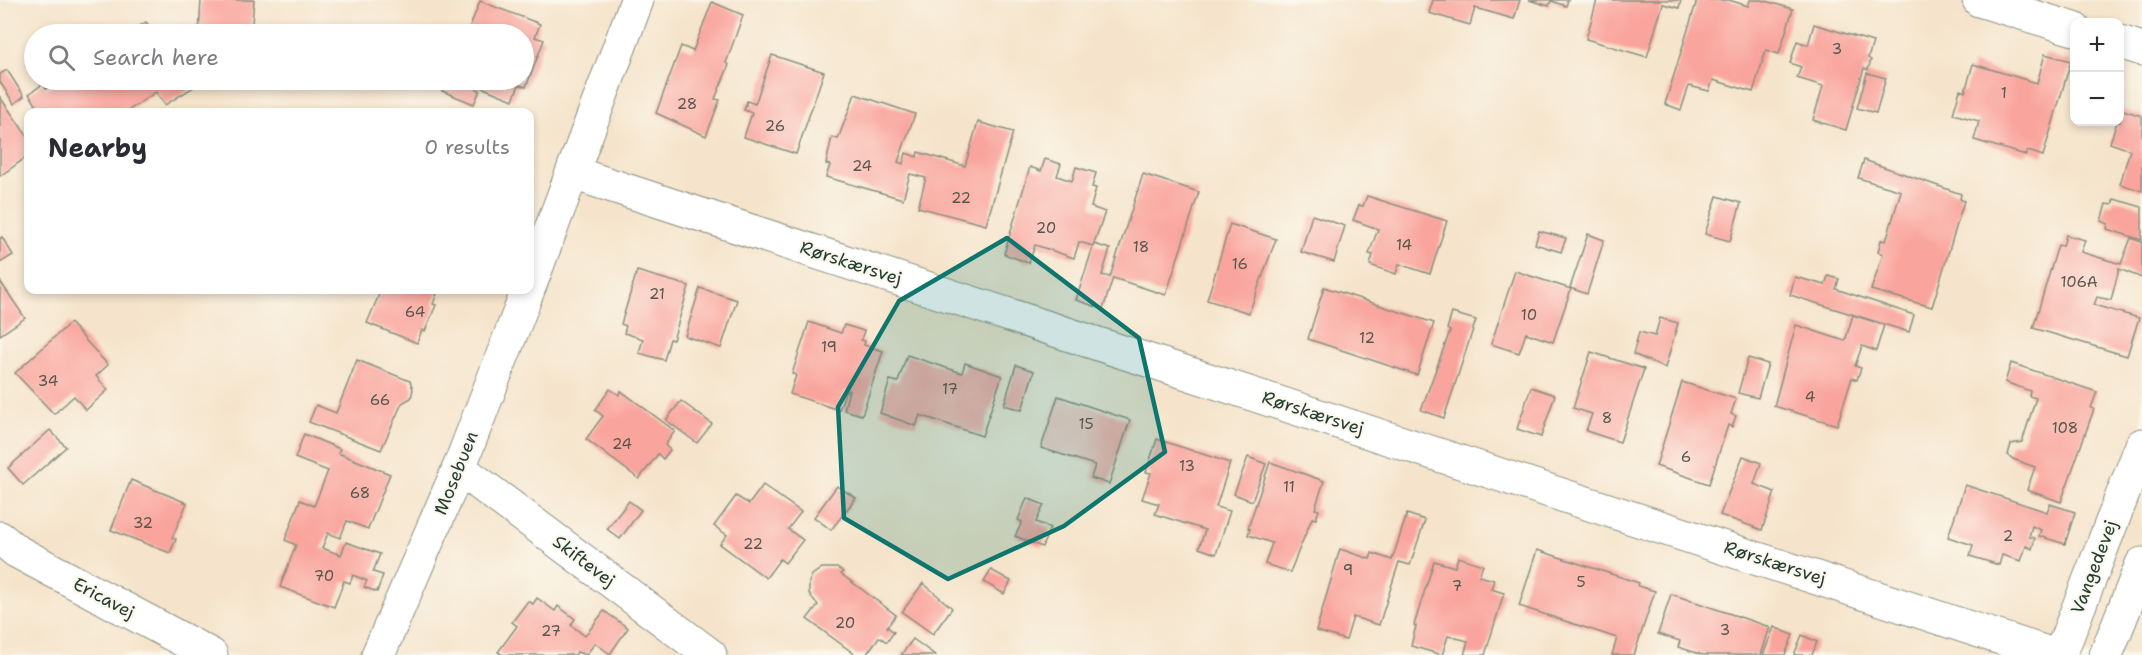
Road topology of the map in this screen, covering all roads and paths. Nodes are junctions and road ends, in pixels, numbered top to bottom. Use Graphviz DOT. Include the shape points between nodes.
graph roads {
  1 [pos="637,0"];
  2 [pos="1979,0"];
  3 [pos="2070,28"];
  4 [pos="2124,43"];
  5 [pos="2142,49"];
  6 [pos="573,172"];
  7 [pos="534,274"];
  8 [pos="526,294"];
  9 [pos="2142,445"];
  10 [pos="459,468"];
  11 [pos="0,538"];
  12 [pos="2142,564"];
  13 [pos="2090,579"];
  14 [pos="2136,597"];
  15 [pos="211,655"];
  16 [pos="378,655"];
  17 [pos="710,655"];
  18 [pos="2053,655"];
  19 [pos="2060,655"];
  20 [pos="2106,655"];
  1 -- 6 [label="street"];
  2 -- 3 [label="street"];
  4 -- 5 [label="street"];
  6 -- 7 [label="street"];
  6 -- 18 [label="street, Rørskærsvej"];
  8 -- 10 [label="street, Mosebuen"];
  9 -- 13 [label="street, Vangedevej"];
  10 -- 16 [label="street, Mosebuen"];
  10 -- 17 [label="street, Skiftevej"];
  11 -- 15 [label="street, Ericavej" via="16,551"];
  12 -- 14 [label="street"];
  13 -- 14 [label="street"];
  13 -- 19 [label="street, Vangedevej"];
  14 -- 20 [label="street"];
}
